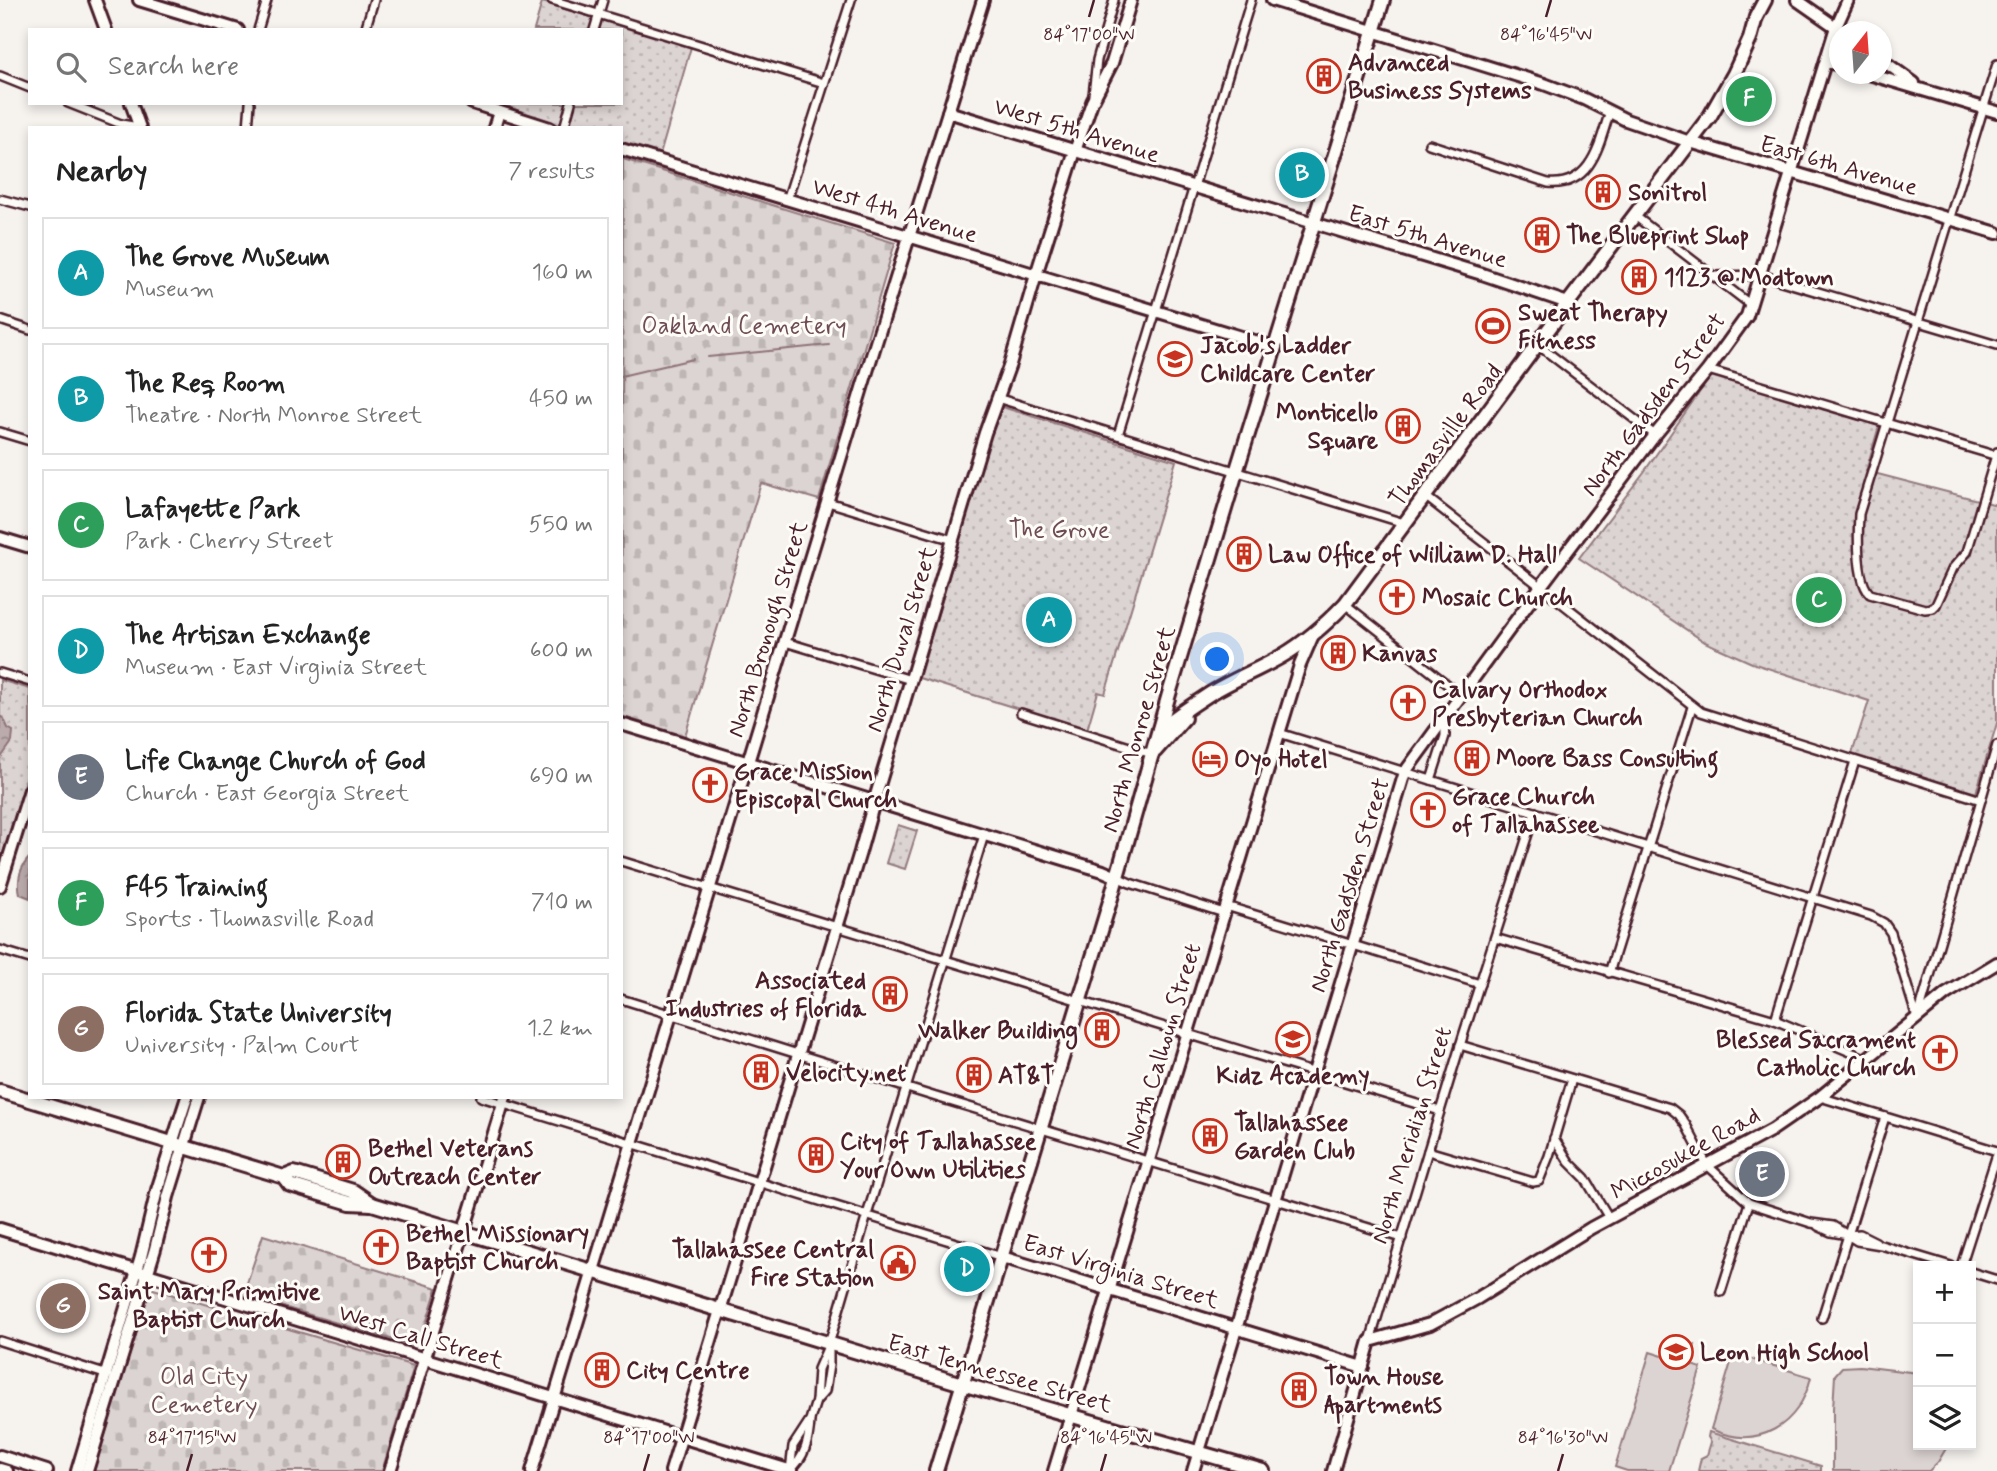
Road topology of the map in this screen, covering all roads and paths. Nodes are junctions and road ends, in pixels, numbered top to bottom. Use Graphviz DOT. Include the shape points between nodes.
graph roads {
  1 [pos="96,0"];
  2 [pos="139,0"];
  3 [pos="267,0"];
  4 [pos="374,0"];
  5 [pos="552,0"];
  6 [pos="603,0"];
  7 [pos="851,0"];
  8 [pos="983,0"];
  9 [pos="1114,0"];
  10 [pos="1131,0"];
  11 [pos="1251,0"];
  12 [pos="1272,0"];
  13 [pos="1383,0"];
  14 [pos="1765,0"];
  15 [pos="1772,0"];
  16 [pos="1797,0"];
  17 [pos="1848,0"];
  18 [pos="162,3"];
  19 [pos="598,14"];
  20 [pos="1841,21"];
  21 [pos="1829,22"];
  22 [pos="105,28"];
  23 [pos="232,28"];
  24 [pos="259,28"];
  25 [pos="366,28"];
  26 [pos="594,28"];
  27 [pos="1374,33"];
  28 [pos="1749,39"];
  29 [pos="1829,54"];
  30 [pos="1826,62"];
  31 [pos="1829,63"];
  32 [pos="1997,64"];
  33 [pos="1892,68"];
  34 [pos="0,76"];
  35 [pos="1892,80"];
  36 [pos="824,83"];
  37 [pos="28,87"];
  38 [pos="1925,89"];
  39 [pos="1092,102"];
  40 [pos="73,105"];
  41 [pos="132,105"];
  42 [pos="250,105"];
  43 [pos="478,105"];
  44 [pos="570,105"];
  45 [pos="1983,107"];
  46 [pos="499,112"];
  47 [pos="947,112"];
  48 [pos="1997,112"];
  49 [pos="1609,114"];
  50 [pos="130,126"];
  51 [pos="139,126"];
  52 [pos="248,126"];
  53 [pos="495,126"];
  54 [pos="544,126"];
  55 [pos="565,126"];
  56 [pos="1690,142"];
  57 [pos="1429,144"];
  58 [pos="623,150"];
  59 [pos="1075,151"];
  60 [pos="1792,173"];
  61 [pos="1194,187"];
  62 [pos="0,199"];
  63 [pos="787,200"];
  64 [pos="28,206"];
  65 [pos="1635,216"];
  66 [pos="1949,219"];
  67 [pos="1314,224"];
  68 [pos="1997,233"];
  69 [pos="909,236"];
  70 [pos="1035,275"];
  71 [pos="1761,275"];
  72 [pos="1714,276"];
  73 [pos="1568,303"];
  74 [pos="1751,306"];
  75 [pos="1156,312"];
  76 [pos="0,320"];
  77 [pos="1918,321"];
  78 [pos="28,329"];
  79 [pos="1538,345"];
  80 [pos="1997,345"];
  81 [pos="1274,347"];
  82 [pos="1708,370"];
  83 [pos="997,398"];
  84 [pos="1887,423"];
  85 [pos="0,432"];
  86 [pos="1118,435"];
  87 [pos="1655,435"];
  88 [pos="28,440"];
  89 [pos="1997,455"];
  90 [pos="1236,471"];
  91 [pos="1425,496"];
  92 [pos="828,502"];
  93 [pos="1405,523"];
  94 [pos="0,538"];
  95 [pos="953,540"];
  96 [pos="28,546"];
  97 [pos="1541,586"];
  98 [pos="1345,604"];
  99 [pos="1313,635"];
  100 [pos="785,642"];
  101 [pos="1287,653"];
  102 [pos="1300,665"];
  103 [pos="0,673"];
  104 [pos="911,680"];
  105 [pos="28,681"];
  106 [pos="1169,694"];
  107 [pos="1462,696"];
  108 [pos="1192,705"];
  109 [pos="1692,707"];
  110 [pos="1021,713"];
  111 [pos="1445,719"];
  112 [pos="623,725"];
  113 [pos="1159,730"];
  114 [pos="1279,733"];
  115 [pos="1997,745"];
  116 [pos="1152,754"];
  117 [pos="1855,761"];
  118 [pos="748,763"];
  119 [pos="1405,772"];
  120 [pos="1431,780"];
  121 [pos="1981,800"];
  122 [pos="874,802"];
  123 [pos="1535,812"];
  124 [pos="26,818"];
  125 [pos="984,835"];
  126 [pos="1648,847"];
  127 [pos="623,862"];
  128 [pos="1117,877"];
  129 [pos="0,887"];
  130 [pos="710,888"];
  131 [pos="1812,898"];
  132 [pos="1225,910"];
  133 [pos="838,927"];
  134 [pos="1495,939"];
  135 [pos="1353,945"];
  136 [pos="0,950"];
  137 [pos="28,958"];
  138 [pos="945,960"];
  139 [pos="1996,961"];
  140 [pos="1609,973"];
  141 [pos="1480,984"];
  142 [pos="623,1000"];
  143 [pos="1080,1001"];
  144 [pos="671,1014"];
  145 [pos="1917,1018"];
  146 [pos="1774,1020"];
  147 [pos="1188,1034"];
  148 [pos="1460,1045"];
  149 [pos="798,1054"];
  150 [pos="1867,1059"];
  151 [pos="1314,1072"];
  152 [pos="1572,1079"];
  153 [pos="906,1088"];
  154 [pos="0,1091"];
  155 [pos="1820,1097"];
  156 [pos="187,1099"];
  157 [pos="197,1099"];
  158 [pos="504,1101"];
  159 [pos="1440,1111"];
  160 [pos="1885,1117"];
  161 [pos="1041,1129"];
  162 [pos="1554,1138"];
  163 [pos="632,1143"];
  164 [pos="178,1145"];
  165 [pos="1428,1151"];
  166 [pos="1997,1153"];
  167 [pos="1149,1161"];
  168 [pos="1707,1165"];
  169 [pos="759,1182"];
  170 [pos="1275,1199"];
  171 [pos="1749,1203"];
  172 [pos="867,1215"];
  173 [pos="1609,1218"];
  174 [pos="0,1229"];
  175 [pos="464,1232"];
  176 [pos="1848,1235"];
  177 [pos="1402,1238"];
  178 [pos="1002,1257"];
  179 [pos="1934,1261"];
  180 [pos="1963,1261"];
  181 [pos="593,1271"];
  182 [pos="142,1272"];
  183 [pos="1976,1274"];
  184 [pos="1997,1280"];
  185 [pos="1110,1289"];
  186 [pos="1721,1292"];
  187 [pos="721,1310"];
  188 [pos="1822,1318"];
  189 [pos="1236,1328"];
  190 [pos="0,1341"];
  191 [pos="1370,1341"];
  192 [pos="829,1344"];
  193 [pos="425,1359"];
  194 [pos="1363,1367"];
  195 [pos="110,1375"];
  196 [pos="962,1384"];
  197 [pos="554,1399"];
  198 [pos="1071,1416"];
  199 [pos="810,1420"];
  200 [pos="681,1438"];
  201 [pos="1198,1452"];
  202 [pos="0,1457"];
  203 [pos="23,1467"];
  204 [pos="0,1469"];
  205 [pos="7,1471"];
  206 [pos="47,1471"];
  207 [pos="77,1471"];
  208 [pos="87,1471"];
  209 [pos="390,1471"];
  210 [pos="532,1471"];
  211 [pos="671,1471"];
  212 [pos="791,1471"];
  213 [pos="936,1471"];
  214 [pos="1054,1471"];
  215 [pos="1193,1471"];
  216 [pos="1232,1471"];
  217 [pos="1263,1471"];
  218 [pos="1333,1471"];
  1 -- 22 [label="street"];
  2 -- 18 [label="street"];
  3 -- 24 [label="street"];
  4 -- 25 [label="street"];
  5 -- 19 [label="street"];
  6 -- 19 [label="street"];
  7 -- 36 [label="street"];
  8 -- 47 [label="street, North Bronough Street"];
  9 -- 39 [label="street, North Duval Street" via="1097,60"];
  10 -- 39 [label="street, North Duval Street" via="1112,63"];
  11 -- 61 [label="street"];
  12 -- 27 [label="street, East 6th Avenue"];
  13 -- 27 [label="main road, North Monroe Street"];
  14 -- 28 [label="main road, Thomasville Road"];
  15 -- 28 [label="main road, Thomasville Road"];
  16 -- 21 [label="street"];
  17 -- 20 [label="street, North Gadsden Street"];
  18 -- 23 [label="street"];
  19 -- 26 [label="street"];
  19 -- 36 [label="street"];
  27 -- 49 [label="street, East 6th Avenue" via="1553,87"];
  27 -- 67 [label="main road, North Monroe Street"];
  28 -- 56 [label="main road, Thomasville Road" via="1721,98"];
  29 -- 30 [label="street, North Gadsden Street"];
  30 -- 31 [label="street"];
  30 -- 60 [label="street, North Gadsden Street"];
  32 -- 45 [label="street"];
  33 -- 38 [label="street"];
  34 -- 37 [label="street"];
  35 -- 38 [label="street"];
  36 -- 63 [label="street"];
  38 -- 45 [label="street"];
  39 -- 59 [label="street, North Duval Street"];
  40 -- 50 [label="street"];
  41 -- 51 [label="street"];
  42 -- 52 [label="street"];
  43 -- 46 [label="street"];
  44 -- 55 [label="street"];
  45 -- 48 [label="street"];
  45 -- 66 [label="street"];
  46 -- 53 [label="street"];
  46 -- 54 [label="street"];
  47 -- 59 [label="street, West 5th Avenue"];
  47 -- 69 [label="street, North Bronough Street"];
  49 -- 56 [label="street, East 6th Avenue"];
  49 -- 57 [label="street" via="1588,167 1572,179 1556,183"];
  56 -- 60 [label="street, East 6th Avenue"];
  56 -- 65 [label="main road, Thomasville Road"];
  58 -- 63 [label="street, West 4th Avenue"];
  59 -- 61 [label="street, West 5th Avenue"];
  59 -- 70 [label="street, North Duval Street"];
  60 -- 66 [label="street, East 6th Avenue"];
  60 -- 71 [label="street, North Gadsden Street"];
  61 -- 67 [label="street, East 5th Avenue"];
  61 -- 75 [label="street"];
  62 -- 64 [label="street"];
  63 -- 69 [label="street, West 4th Avenue"];
  65 -- 72 [label="street"];
  65 -- 73 [label="main road, Thomasville Road"];
  66 -- 68 [label="street, East 6th Avenue"];
  66 -- 77 [label="street"];
  67 -- 73 [label="street, East 5th Avenue"];
  67 -- 81 [label="main road, North Monroe Street"];
  69 -- 70 [label="street, West 4th Avenue"];
  69 -- 92 [label="street, North Bronough Street"];
  70 -- 75 [label="street, West 4th Avenue"];
  70 -- 83 [label="street, North Duval Street"];
  71 -- 72 [label="street"];
  71 -- 74 [label="street, North Gadsden Street"];
  71 -- 77 [label="street"];
  72 -- 74 [label="street"];
  73 -- 79 [label="main road, Thomasville Road"];
  74 -- 82 [label="street, North Gadsden Street"];
  75 -- 81 [label="street, West 4th Avenue"];
  75 -- 86 [label="street"];
  76 -- 78 [label="street"];
  77 -- 80 [label="street"];
  77 -- 84 [label="street"];
  79 -- 87 [label="street"];
  79 -- 91 [label="main road, Thomasville Road"];
  81 -- 90 [label="main road, North Monroe Street"];
  82 -- 84 [label="street"];
  82 -- 87 [label="street, North Gadsden Street"];
  83 -- 86 [label="street"];
  83 -- 95 [label="street, North Duval Street"];
  84 -- 89 [label="street"];
  84 -- 89 [label="street" via="1859,514 1863,586 1870,594 1933,608 1953,568 1967,552"];
  85 -- 88 [label="street"];
  86 -- 90 [label="street"];
  87 -- 97 [label="street, North Gadsden Street"];
  90 -- 93 [label="street"];
  90 -- 106 [label="main road, North Monroe Street"];
  91 -- 93 [label="main road, Thomasville Road"];
  91 -- 97 [label="street"];
  92 -- 95 [label="street"];
  92 -- 100 [label="street, North Bronough Street"];
  93 -- 98 [label="main road, Thomasville Road"];
  94 -- 96 [label="street"];
  95 -- 104 [label="street, North Duval Street"];
  97 -- 107 [label="street, North Gadsden Street"];
  97 -- 109 [label="street"];
  98 -- 99 [label="main road, Thomasville Road"];
  98 -- 107 [label="street"];
  99 -- 101 [label="main road, Thomasville Road"];
  99 -- 102 [label="street, North Calhoun Street"];
  100 -- 104 [label="street"];
  100 -- 118 [label="street, North Bronough Street"];
  101 -- 102 [label="street"];
  101 -- 108 [label="main road, Thomasville Road"];
  102 -- 114 [label="street, North Calhoun Street"];
  103 -- 105 [label="street"];
  104 -- 122 [label="street, North Duval Street"];
  106 -- 108 [label="main road" via="1181,706"];
  106 -- 113 [label="main road, North Monroe Street"];
  107 -- 111 [label="street, North Gadsden Street"];
  108 -- 113 [label="main road, Thomasville Road"];
  108 -- 116 [label="main road, Thomasville Road"];
  109 -- 117 [label="street" via="1711,717"];
  109 -- 126 [label="street"];
  110 -- 116 [label="street"];
  111 -- 119 [label="street, North Gadsden Street"];
  111 -- 120 [label="street" via="1446,736"];
  112 -- 118 [label="street"];
  113 -- 116 [label="main road, North Monroe Street"];
  114 -- 119 [label="street"];
  114 -- 132 [label="street, North Calhoun Street"];
  115 -- 121 [label="street"];
  116 -- 128 [label="main road, North Monroe Street"];
  117 -- 121 [label="street"];
  117 -- 131 [label="street"];
  118 -- 122 [label="street"];
  118 -- 130 [label="street, North Bronough Street"];
  119 -- 120 [label="street"];
  119 -- 135 [label="street, North Gadsden Street"];
  120 -- 123 [label="street"];
  121 -- 145 [label="street"];
  122 -- 125 [label="street"];
  122 -- 133 [label="street, North Duval Street"];
  123 -- 126 [label="street"];
  123 -- 134 [label="street, North Meridian Street"];
  124 -- 129 [label="street"];
  125 -- 128 [label="street"];
  125 -- 138 [label="street"];
  126 -- 131 [label="street"];
  126 -- 140 [label="street"];
  127 -- 130 [label="street"];
  128 -- 132 [label="street"];
  128 -- 143 [label="main road, North Monroe Street"];
  130 -- 133 [label="street"];
  130 -- 144 [label="street, North Bronough Street"];
  131 -- 145 [label="street" via="1884,923"];
  131 -- 146 [label="street"];
  132 -- 135 [label="street"];
  132 -- 147 [label="street, North Calhoun Street"];
  133 -- 138 [label="street"];
  133 -- 149 [label="street, North Duval Street"];
  134 -- 140 [label="street"];
  134 -- 141 [label="street, North Meridian Street"];
  135 -- 141 [label="street"];
  135 -- 151 [label="street, North Gadsden Street"];
  136 -- 137 [label="street"];
  138 -- 143 [label="street"];
  138 -- 153 [label="street"];
  139 -- 145 [label="street, Miccosukee Road"];
  140 -- 146 [label="street"];
  141 -- 148 [label="street, North Meridian Street"];
  142 -- 144 [label="street"];
  143 -- 147 [label="street"];
  143 -- 161 [label="main road, North Monroe Street"];
  144 -- 149 [label="street"];
  144 -- 163 [label="street, North Bronough Street"];
  145 -- 150 [label="street, Miccosukee Road"];
  146 -- 150 [label="street"];
  147 -- 151 [label="street"];
  147 -- 167 [label="street, North Calhoun Street"];
  148 -- 152 [label="street"];
  148 -- 159 [label="street, North Meridian Street"];
  149 -- 153 [label="street"];
  149 -- 169 [label="street, North Duval Street"];
  150 -- 155 [label="street, Miccosukee Road"];
  151 -- 159 [label="street"];
  151 -- 170 [label="street, North Gadsden Street"];
  152 -- 162 [label="street"];
  152 -- 168 [label="street" via="1673,1110"];
  153 -- 161 [label="street"];
  153 -- 172 [label="street"];
  154 -- 164 [label="main road, East Tennessee Street"];
  155 -- 160 [label="street"];
  155 -- 168 [label="street, Miccosukee Road"];
  156 -- 164 [label="street"];
  157 -- 164 [label="street"];
  158 -- 163 [label="street, East Virginia Street"];
  158 -- 175 [label="street"];
  159 -- 165 [label="street, North Meridian Street"];
  160 -- 166 [label="street"];
  160 -- 176 [label="street"];
  161 -- 167 [label="street"];
  161 -- 178 [label="main road, North Monroe Street"];
  162 -- 165 [label="street" via="1539,1181 1533,1182"];
  162 -- 173 [label="street"];
  163 -- 169 [label="street, East Virginia Street"];
  163 -- 181 [label="street, North Bronough Street"];
  164 -- 175 [label="main road, East Tennessee Street" via="284,1177 294,1173"];
  164 -- 182 [label="street"];
  165 -- 177 [label="street, North Meridian Street"];
  166 -- 180 [label="street"];
  167 -- 170 [label="street"];
  167 -- 185 [label="street, North Calhoun Street"];
  168 -- 171 [label="street"];
  168 -- 173 [label="street, Miccosukee Road"];
  169 -- 172 [label="street, East Virginia Street"];
  169 -- 187 [label="street, North Duval Street"];
  170 -- 177 [label="street"];
  170 -- 189 [label="street, North Gadsden Street"];
  171 -- 176 [label="street"];
  171 -- 186 [label="street"];
  172 -- 178 [label="street, East Virginia Street"];
  172 -- 192 [label="street"];
  173 -- 191 [label="street, Miccosukee Road" via="1430,1324"];
  174 -- 182 [label="street, West Call Street"];
  175 -- 181 [label="main road, East Tennessee Street"];
  175 -- 193 [label="street"];
  176 -- 179 [label="street"];
  176 -- 188 [label="street"];
  177 -- 191 [label="street, North Meridian Street"];
  178 -- 185 [label="street, East Virginia Street"];
  178 -- 196 [label="main road, North Monroe Street"];
  181 -- 187 [label="main road, East Tennessee Street"];
  181 -- 197 [label="street, North Bronough Street"];
  182 -- 193 [label="street, West Call Street"];
  182 -- 195 [label="street"];
  183 -- 184 [label="street"];
  185 -- 189 [label="street, East Virginia Street"];
  185 -- 198 [label="street, North Calhoun Street"];
  187 -- 192 [label="main road, East Tennessee Street"];
  187 -- 200 [label="street, North Duval Street"];
  189 -- 194 [label="street, East Virginia Street"];
  189 -- 201 [label="street, North Gadsden Street"];
  190 -- 195 [label="street"];
  191 -- 194 [label="street, North Meridian Street"];
  192 -- 196 [label="main road, East Tennessee Street"];
  192 -- 199 [label="street" via="825,1391"];
  193 -- 197 [label="street, West Call Street"];
  193 -- 209 [label="street"];
  194 -- 218 [label="street, North Meridian Street"];
  195 -- 207 [label="street"];
  195 -- 208 [label="street"];
  196 -- 198 [label="main road, East Tennessee Street"];
  196 -- 213 [label="main road, North Monroe Street"];
  197 -- 200 [label="street, West Call Street"];
  197 -- 210 [label="street, North Bronough Street"];
  198 -- 201 [label="main road, East Tennessee Street"];
  198 -- 214 [label="street, North Calhoun Street"];
  199 -- 212 [label="street" via="793,1446"];
  199 -- 212 [label="street" via="806,1448"];
  200 -- 211 [label="street, North Duval Street"];
  200 -- 212 [label="street, West Call Street"];
  201 -- 215 [label="street, North Gadsden Street"];
  201 -- 216 [label="main road, East Tennessee Street"];
  201 -- 217 [label="main road, East Tennessee Street"];
  202 -- 203 [label="street"];
  203 -- 206 [label="street"];
  204 -- 205 [label="street"];
}
